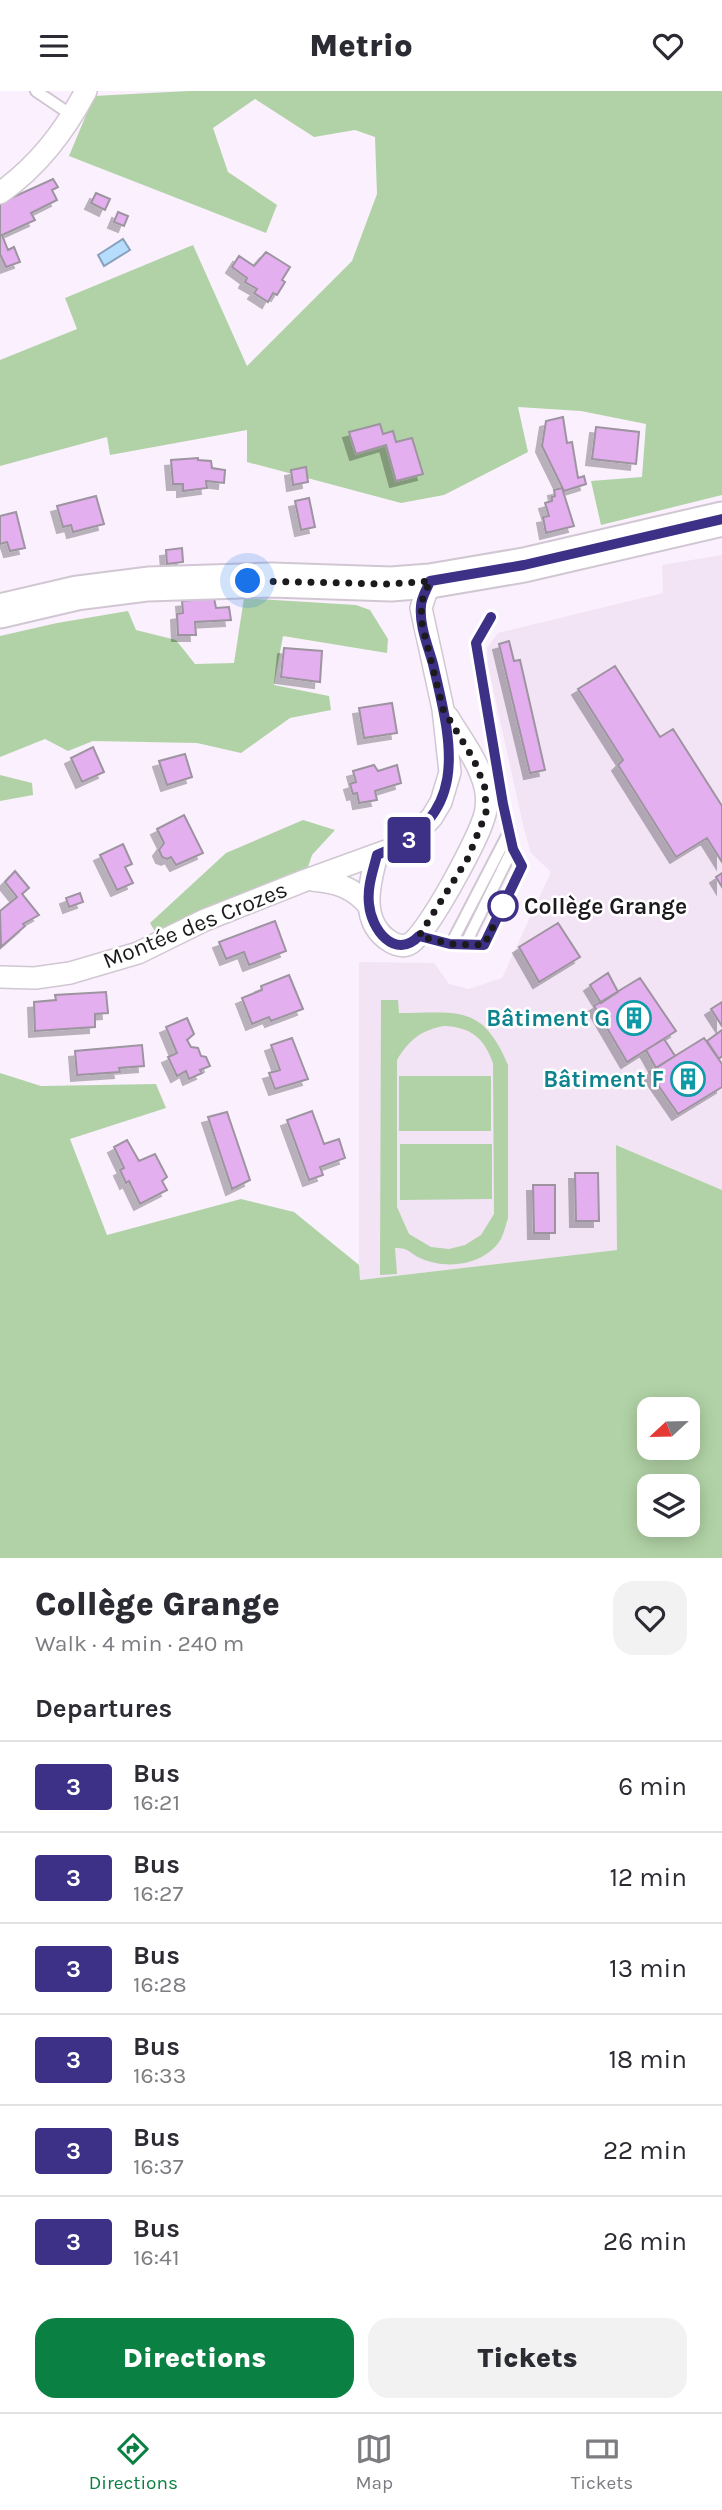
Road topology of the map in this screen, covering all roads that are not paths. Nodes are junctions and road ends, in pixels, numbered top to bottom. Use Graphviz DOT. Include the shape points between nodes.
graph roads {
  1 [pos="36,91"];
  2 [pos="86,91"];
  3 [pos="73,116"];
  4 [pos="0,193"];
  5 [pos="722,519"];
  6 [pos="430,581"];
  7 [pos="0,611"];
  8 [pos="491,617"];
  9 [pos="443,709"];
  10 [pos="509,832"];
  11 [pos="513,849"];
  12 [pos="377,855"];
  13 [pos="306,880"];
  14 [pos="369,906"];
  15 [pos="419,936"];
  16 [pos="450,944"];
  17 [pos="465,944"];
  18 [pos="0,978"];
  1 -- 3 [label="lane"];
  2 -- 3 [label="street"];
  3 -- 4 [label="street" via="34,165"];
  5 -- 6 [label="main road" via="524,565"];
  6 -- 7 [label="main road" via="148,584 77,593"];
  6 -- 9 [label="street, Montée des Crozes" via="421,608 422,624"];
  8 -- 10 [label="lane" via="476,643"];
  9 -- 12 [label="street, Montée des Crozes" via="450,772 441,802 407,841"];
  9 -- 15 [label="street, Montée des Crozes" via="474,760 485,788 486,813 468,858"];
  10 -- 11 [label="lane"];
  10 -- 16 [label="lane"];
  11 -- 17 [label="lane"];
  11 -- 17 [label="lane" via="522,866 484,945"];
  12 -- 13 [label="street, Montée des Crozes"];
  12 -- 14 [label="street" via="368,887"];
  13 -- 14 [label="street, Montée des Crozes" via="343,885"];
  13 -- 18 [label="street, Montée des Crozes" via="138,953 70,974"];
  14 -- 15 [label="street, Montée des Crozes" via="378,929 389,941 406,946"];
  15 -- 16 [label="lane"];
  16 -- 17 [label="lane"];
}
